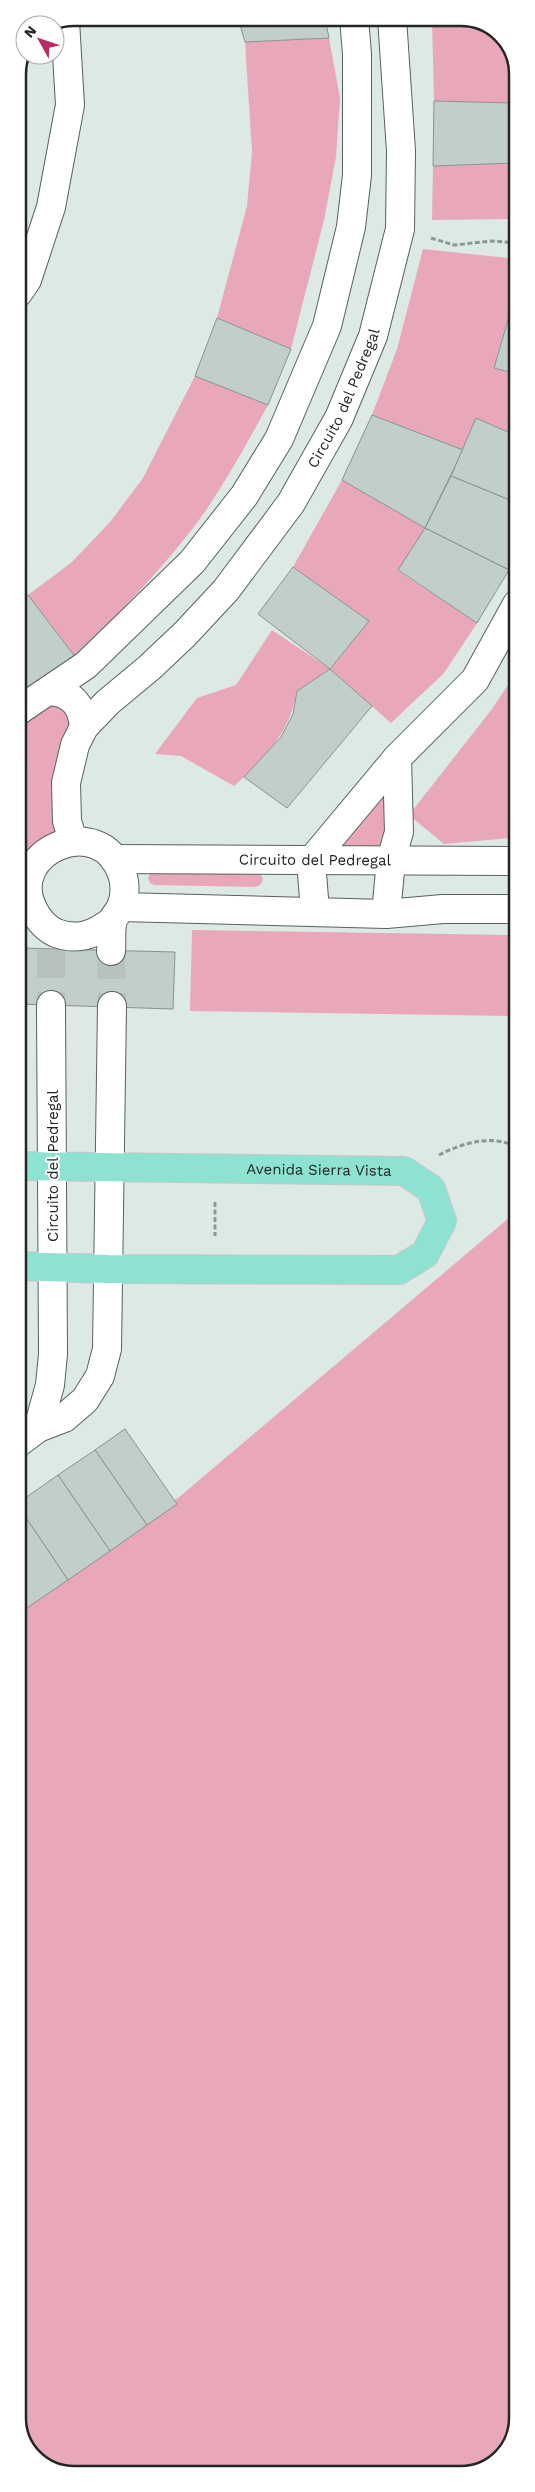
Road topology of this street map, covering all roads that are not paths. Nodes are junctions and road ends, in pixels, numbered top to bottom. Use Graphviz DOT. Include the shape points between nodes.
graph roads {
  1 [pos="355,26"];
  2 [pos="393,26"];
  3 [pos="66,27"];
  4 [pos="26,281"];
  5 [pos="509,618"];
  6 [pos="86,664"];
  7 [pos="50,690"];
  8 [pos="108,702"];
  9 [pos="26,706"];
  10 [pos="84,727"];
  11 [pos="397,758"];
  12 [pos="73,841"];
  13 [pos="114,859"];
  14 [pos="391,860"];
  15 [pos="311,861"];
  16 [pos="509,861"];
  17 [pos="509,909"];
  18 [pos="315,911"];
  19 [pos="117,914"];
  20 [pos="386,914"];
  21 [pos="40,928"];
  22 [pos="111,951"];
  23 [pos="52,1005"];
  24 [pos="112,1006"];
  25 [pos="26,1166"];
  26 [pos="53,1166"];
  27 [pos="108,1166"];
  28 [pos="26,1266"];
  29 [pos="53,1267"];
  30 [pos="108,1269"];
  31 [pos="28,1436"];
  1 -- 6 [label="street" via="357,166 351,227 327,326 307,377 279,438 244,496 192,562"];
  2 -- 8 [label="street, Circuito del Pedregal" via="401,150 400,229 373,336 339,418 291,503 226,590 149,668"];
  3 -- 4 [label="street" via="70,105 51,207"];
  5 -- 11 [label="street" via="475,680"];
  6 -- 7 [label="street"];
  6 -- 8 [label="street" via="86,685 91,694"];
  7 -- 9 [label="street"];
  7 -- 10 [label="street" via="71,696 81,710"];
  8 -- 10 [label="street, Circuito del Pedregal"];
  10 -- 12 [label="street, Circuito del Pedregal" via="72,754 66,782 66,812"];
  11 -- 14 [label="street" via="399,832"];
  11 -- 15 [label="street"];
  12 -- 13 [label="street" via="89,842"];
  12 -- 21 [label="street" via="56,845 42,855 32,870 28,887"];
  13 -- 15 [label="street, Circuito del Pedregal"];
  13 -- 19 [label="street" via="122,874 124,890"];
  14 -- 15 [label="street, Circuito del Pedregal"];
  14 -- 16 [label="street, Circuito del Pedregal"];
  14 -- 20 [label="street"];
  15 -- 18 [label="street"];
  17 -- 20 [label="street" via="443,908"];
  18 -- 19 [label="street"];
  18 -- 20 [label="street"];
  19 -- 21 [label="street" via="99,931 83,937"];
  19 -- 22 [label="street"];
  23 -- 26 [label="street, Circuito del Pedregal"];
  24 -- 27 [label="street"];
  25 -- 26 [label="main road, Avenida Sierra Vista"];
  26 -- 27 [label="main road, Avenida Sierra Vista"];
  26 -- 29 [label="street, Circuito del Pedregal"];
  27 -- 30 [label="street"];
  27 -- 30 [label="main road, Avenida Sierra Vista" via="404,1171 431,1189 442,1221 426,1254 399,1270"];
  28 -- 29 [label="main road, Avenida Sierra Vista"];
  29 -- 30 [label="main road, Avenida Sierra Vista"];
  29 -- 31 [label="street, Circuito del Pedregal" via="50,1385"];
  30 -- 31 [label="street" via="107,1349 100,1376 86,1400 64,1418"];
}
